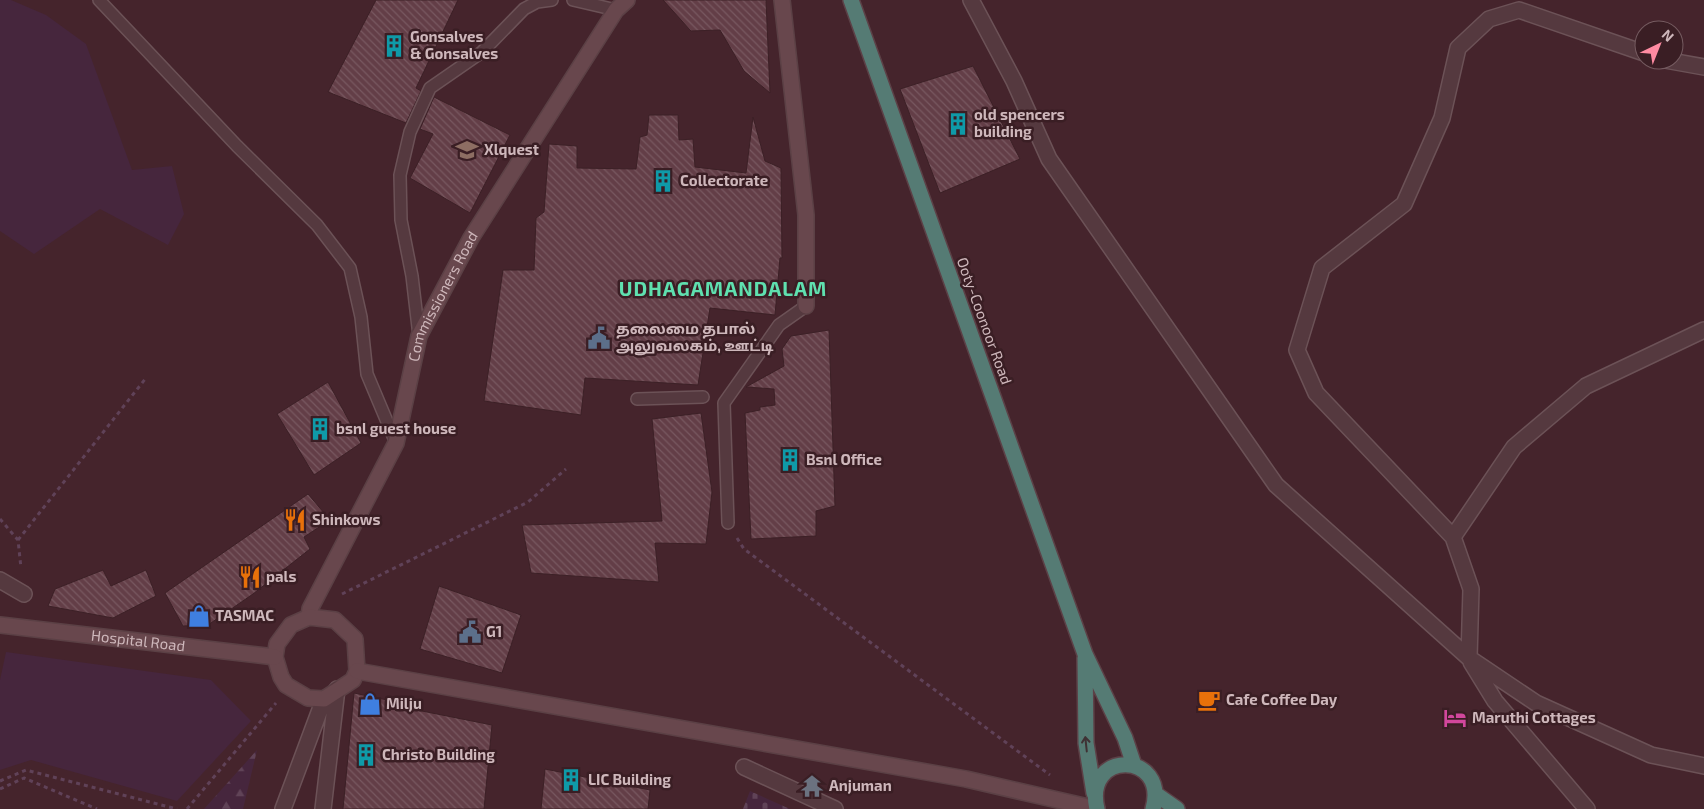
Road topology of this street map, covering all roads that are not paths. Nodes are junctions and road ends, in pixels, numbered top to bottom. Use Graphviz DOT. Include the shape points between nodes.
graph roads {
  1 [pos="99,0"];
  2 [pos="552,0"];
  3 [pos="573,0"];
  4 [pos="782,0"];
  5 [pos="851,0"];
  6 [pos="971,0"];
  7 [pos="539,1"];
  8 [pos="621,5"];
  9 [pos="1634,50"];
  10 [pos="1684,63"];
  11 [pos="1704,67"];
  12 [pos="806,306"];
  13 [pos="1704,330"];
  14 [pos="419,336"];
  15 [pos="703,397"];
  16 [pos="637,399"];
  17 [pos="396,443"];
  18 [pos="728,523"];
  19 [pos="1452,537"];
  20 [pos="0,580"];
  21 [pos="24,594"];
  22 [pos="310,613"];
  23 [pos="0,625"];
  24 [pos="1085,654"];
  25 [pos="276,657"];
  26 [pos="1469,658"];
  27 [pos="357,670"];
  28 [pos="337,689"];
  29 [pos="324,699"];
  30 [pos="1134,765"];
  31 [pos="1704,766"];
  32 [pos="744,767"];
  33 [pos="1094,792"];
  34 [pos="1155,802"];
  35 [pos="283,809"];
  36 [pos="324,809"];
  37 [pos="835,809"];
  38 [pos="1097,809"];
  39 [pos="1177,809"];
  40 [pos="1587,809"];
  1 -- 17 [label="lane" via="317,225 350,268 361,317 367,374"];
  2 -- 7 [label="lane"];
  3 -- 8 [label="lane"];
  4 -- 12 [label="street" via="806,215"];
  5 -- 24 [label="highway, Ooty-Coonoor Road"];
  6 -- 26 [label="street" via="1014,80 1049,159 1276,485"];
  7 -- 14 [label="lane" via="524,9 482,52 430,88 410,132 400,174 401,220"];
  8 -- 14 [label="street, Commissioners Road" via="471,238"];
  9 -- 19 [label="street" via="1520,10 1488,19 1458,48 1442,118 1404,204 1322,268 1297,350 1316,393"];
  10 -- 11 [label="street"];
  12 -- 18 [label="lane" via="779,325 724,403"];
  13 -- 19 [label="street" via="1586,386 1514,447"];
  14 -- 17 [label="street, Commissioners Road"];
  15 -- 16 [label="lane"];
  17 -- 22 [label="street, Commissioners Road"];
  19 -- 26 [label="street" via="1471,589"];
  20 -- 21 [label="street"];
  22 -- 25 [label="street" via="291,625 277,644"];
  22 -- 27 [label="street" via="335,620 354,639"];
  23 -- 25 [label="street, Hospital Road"];
  24 -- 30 [label="highway, Ooty-Coonoor Road" via="1125,738"];
  33 -- 24 [label="highway, Ooty-Coonoor Road, one-way" via="1086,743"];
  25 -- 29 [label="street" via="286,685 308,698"];
  26 -- 31 [label="street" via="1536,703 1651,755"];
  26 -- 40 [label="street" via="1495,702"];
  27 -- 28 [label="street" via="353,680"];
  27 -- 38 [label="street" via="966,779"];
  28 -- 29 [label="street"];
  28 -- 36 [label="street"];
  29 -- 35 [label="street"];
  30 -- 33 [label="highway" via="1113,766 1101,775"];
  30 -- 34 [label="highway" via="1150,776"];
  32 -- 37 [label="street"];
  33 -- 38 [label="highway, Ooty-Coonoor Road"];
  34 -- 39 [label="highway"];
}
